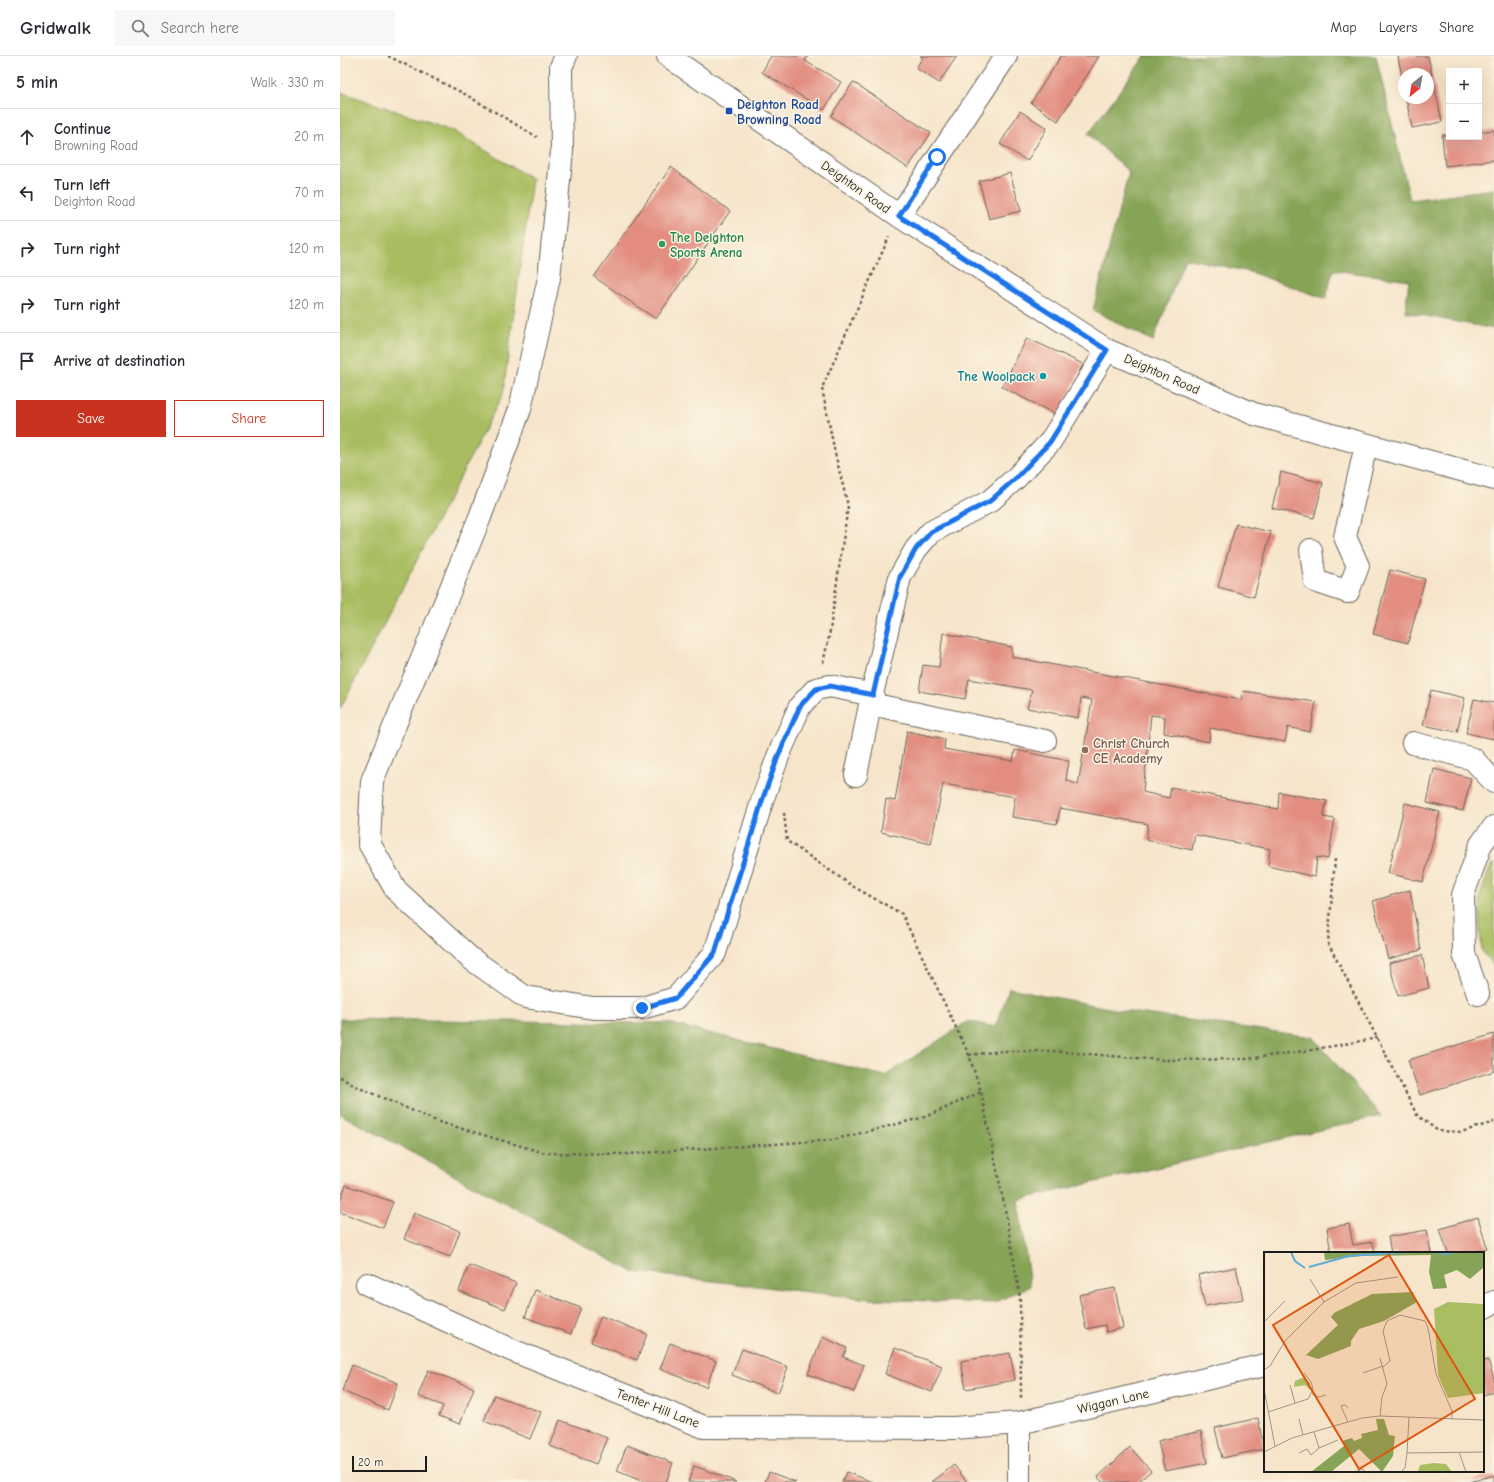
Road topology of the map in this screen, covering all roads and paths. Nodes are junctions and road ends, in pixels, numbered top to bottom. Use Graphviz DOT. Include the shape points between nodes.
graph roads {
  1 [pos="388,56"];
  2 [pos="566,56"];
  3 [pos="668,56"];
  4 [pos="1006,56"];
  5 [pos="562,151"];
  6 [pos="899,216"];
  7 [pos="1107,350"];
  8 [pos="822,388"];
  9 [pos="1366,446"];
  10 [pos="1494,479"];
  11 [pos="1311,550"];
  12 [pos="872,700"];
  13 [pos="1046,741"];
  14 [pos="1413,743"];
  15 [pos="856,776"];
  16 [pos="1494,782"];
  17 [pos="1494,827"];
  18 [pos="1335,859"];
  19 [pos="1478,994"];
  20 [pos="1378,1038"];
  21 [pos="969,1055"];
  22 [pos="340,1077"];
  23 [pos="1494,1122"];
  24 [pos="367,1284"];
  25 [pos="1494,1302"];
  26 [pos="1484,1307"];
  27 [pos="1264,1365"];
  28 [pos="1019,1423"];
  29 [pos="1019,1482"];
  1 -- 5 [label="path" via="463,93"];
  2 -- 5 [label="street" via="561,67"];
  3 -- 6 [label="street, Deighton Road"];
  4 -- 6 [label="street"];
  5 -- 12 [label="street" via="549,278 520,409 477,524 372,781 369,843 396,890 470,958 525,997 593,1008 642,1008 676,998 715,953 763,798 800,706 816,689 830,686"];
  6 -- 7 [label="street, Deighton Road"];
  6 -- 8 [label="path"];
  7 -- 9 [label="street, Deighton Road" via="1254,414"];
  7 -- 12 [label="street" via="1050,442 1016,478 990,501 931,532 916,549 900,577"];
  9 -- 10 [label="street, Deighton Road"];
  9 -- 11 [label="street" via="1345,537 1358,566 1348,592 1315,582"];
  12 -- 13 [label="street"];
  12 -- 15 [label="street"];
  14 -- 16 [label="street" via="1473,759"];
  17 -- 19 [label="street" via="1482,844 1463,895 1464,954"];
  18 -- 20 [label="path" via="1328,943"];
  20 -- 21 [label="path" via="1247,1059 1162,1060 1053,1051 1002,1051"];
  20 -- 23 [label="path" via="1417,1115 1438,1131 1461,1132"];
  22 -- 28 [label="path" via="439,1122 546,1153 628,1154 833,1140 925,1117 981,1092 1020,1297"];
  24 -- 28 [label="street, Tenter Hill Lane" via="508,1350 704,1426 954,1428"];
  25 -- 26 [label="street"];
  27 -- 28 [label="street, Wiggan Lane"];
  28 -- 29 [label="street"];
}
